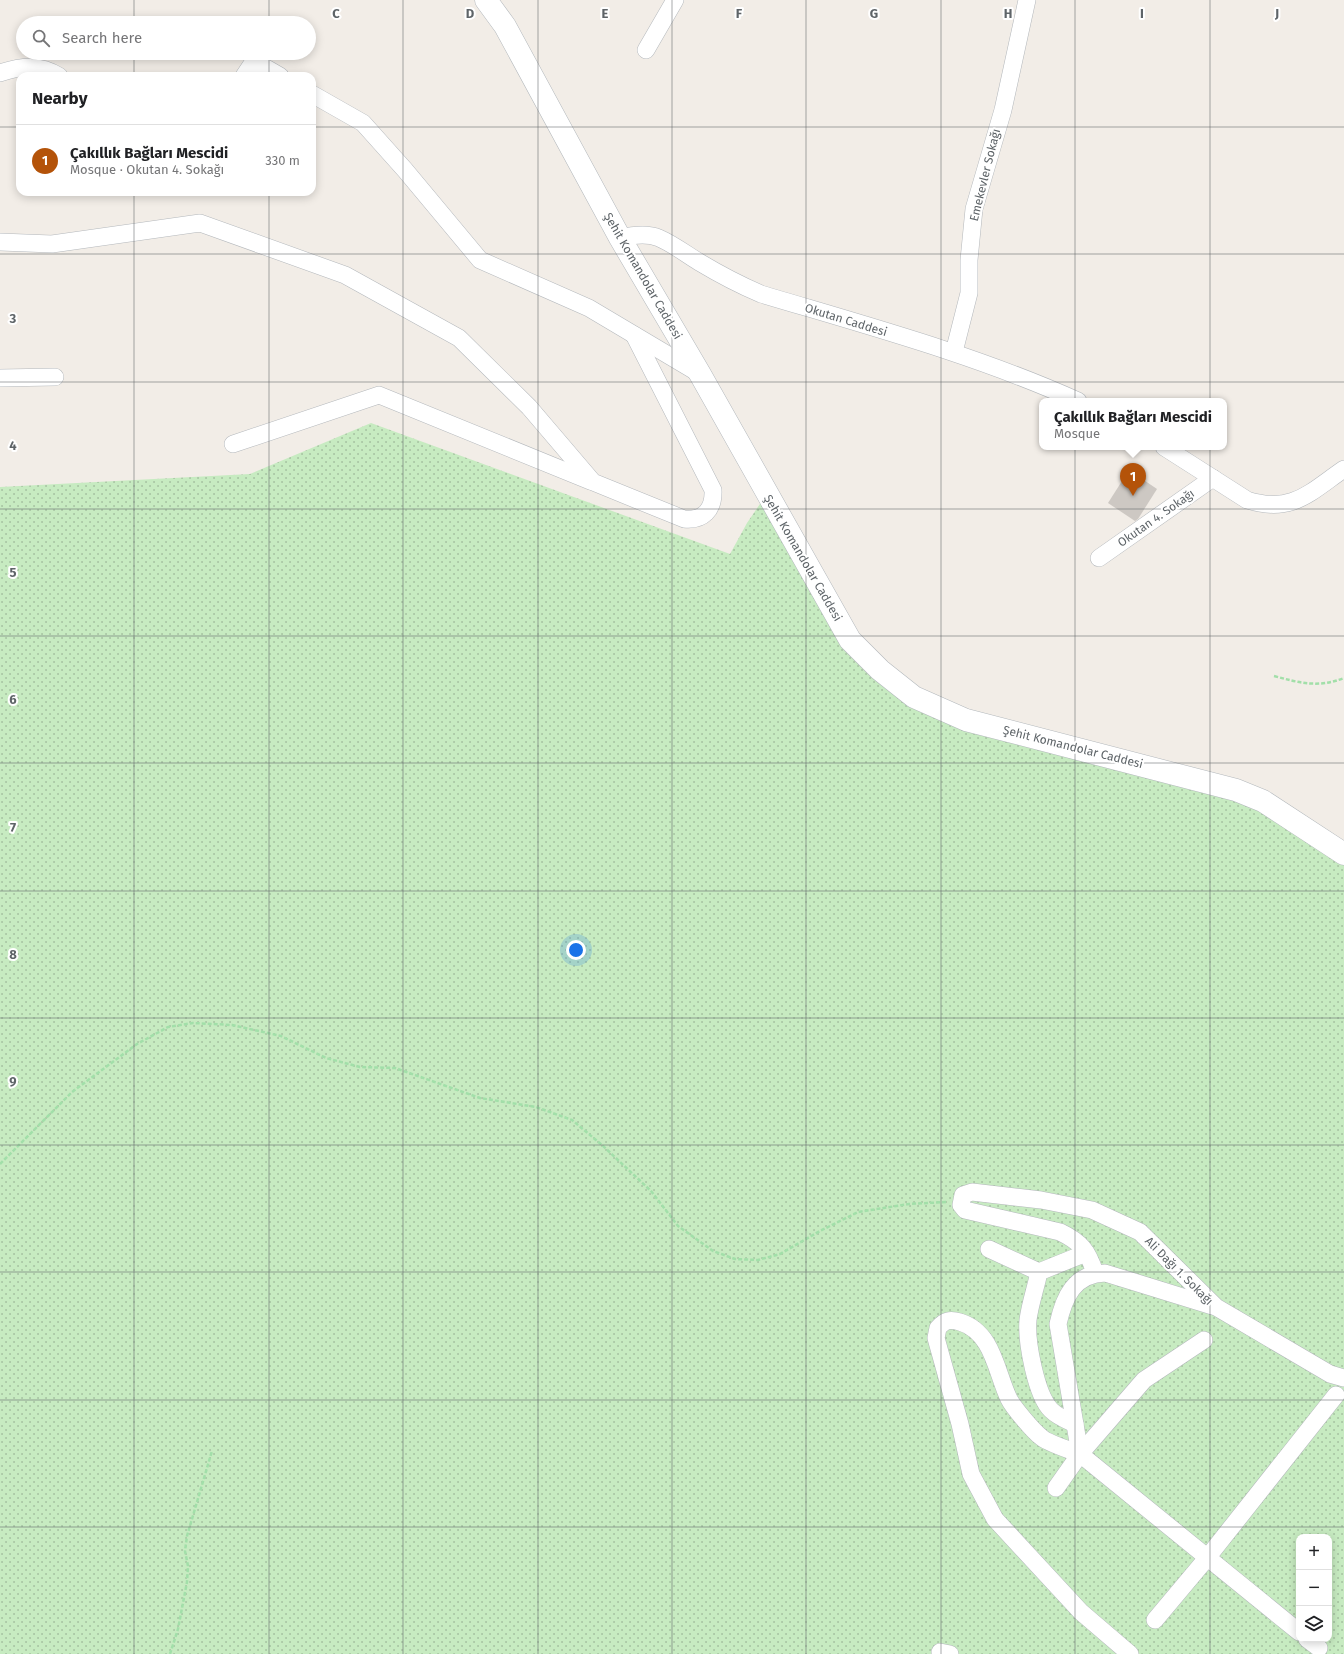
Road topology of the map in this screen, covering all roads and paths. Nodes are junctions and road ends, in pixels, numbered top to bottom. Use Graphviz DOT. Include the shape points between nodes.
graph roads {
  1 [pos="486,0"];
  2 [pos="675,0"];
  3 [pos="1027,0"];
  4 [pos="646,50"];
  5 [pos="52,72"];
  6 [pos="247,72"];
  7 [pos="273,72"];
  8 [pos="0,73"];
  9 [pos="316,96"];
  10 [pos="620,238"];
  11 [pos="0,242"];
  12 [pos="634,335"];
  13 [pos="954,352"];
  14 [pos="700,374"];
  15 [pos="55,377"];
  16 [pos="0,378"];
  17 [pos="1072,398"];
  18 [pos="233,444"];
  19 [pos="1169,450"];
  20 [pos="1344,469"];
  21 [pos="1213,478"];
  22 [pos="593,482"];
  23 [pos="1099,558"];
  24 [pos="1274,676"];
  25 [pos="1344,678"];
  26 [pos="1344,854"];
  27 [pos="0,1164"];
  28 [pos="960,1202"];
  29 [pos="989,1249"];
  30 [pos="1086,1253"];
  31 [pos="1039,1272"];
  32 [pos="1095,1273"];
  33 [pos="1216,1307"];
  34 [pos="1204,1340"];
  35 [pos="1337,1376"];
  36 [pos="1340,1400"];
  37 [pos="1075,1424"];
  38 [pos="212,1451"];
  39 [pos="1080,1454"];
  40 [pos="1056,1488"];
  41 [pos="1207,1558"];
  42 [pos="1155,1620"];
  43 [pos="1296,1630"];
  44 [pos="170,1654"];
  45 [pos="1130,1654"];
  1 -- 10 [label="main road, Şehit Komandolar Caddesi" via="505,26"];
  2 -- 4 [label="street"];
  3 -- 13 [label="street, Emekevler Sokağı" via="1003,110 974,209 968,293"];
  5 -- 8 [label="street" via="33,66 15,67"];
  6 -- 7 [label="street" via="254,61"];
  9 -- 12 [label="street" via="363,124 480,260 589,308"];
  10 -- 13 [label="street, Okutan Caddesi" via="634,235 659,238 713,271 761,294"];
  10 -- 14 [label="main road, Şehit Komandolar Caddesi"];
  11 -- 22 [label="street" via="52,244 200,223 344,275 459,338 530,407"];
  12 -- 14 [label="street"];
  12 -- 22 [label="street" via="711,487 714,498 712,506 700,518 684,519"];
  13 -- 17 [label="street, Okutan Caddesi"];
  14 -- 26 [label="main road, Şehit Komandolar Caddesi" via="850,640 880,670 914,697 966,720 1236,790 1263,801"];
  15 -- 16 [label="street"];
  18 -- 22 [label="street" via="380,395"];
  19 -- 21 [label="street"];
  20 -- 21 [label="street" via="1299,500 1275,506 1247,500"];
  21 -- 23 [label="street, Okutan 4. Sokağı"];
  24 -- 25 [label="path" via="1302,684 1331,683"];
  27 -- 28 [label="path" via="72,1092 137,1044 168,1027 232,1025 281,1036 326,1058 360,1067 395,1068 480,1098 536,1107 572,1120 651,1192 678,1226 714,1251 735,1259 758,1260 780,1254 858,1212 909,1204"];
  28 -- 30 [label="street" via="965,1210 1060,1232 1073,1238"];
  28 -- 33 [label="street, Ali Dağı 1. Sokağı" via="963,1195 972,1192 1041,1200 1092,1210 1140,1232"];
  29 -- 31 [label="street"];
  30 -- 31 [label="street"];
  30 -- 32 [label="street"];
  31 -- 37 [label="street" via="1028,1320 1031,1360 1043,1399 1062,1419"];
  32 -- 33 [label="street" via="1105,1273"];
  32 -- 37 [label="street" via="1077,1282 1070,1291 1062,1307 1058,1324"];
  33 -- 35 [label="street, Ali Dağı 1. Sokağı"];
  34 -- 39 [label="street" via="1144,1380"];
  35 -- 36 [label="street"];
  36 -- 41 [label="street"];
  37 -- 39 [label="street"];
  38 -- 44 [label="path" via="187,1536 187,1582 178,1629"];
  39 -- 40 [label="street"];
  39 -- 41 [label="street"];
  39 -- 45 [label="street" via="1041,1438 1010,1400 986,1342 976,1331 952,1320 946,1321 938,1328 936,1338 971,1474 995,1519 1081,1612"];
  41 -- 42 [label="street"];
  41 -- 43 [label="street"];
}
